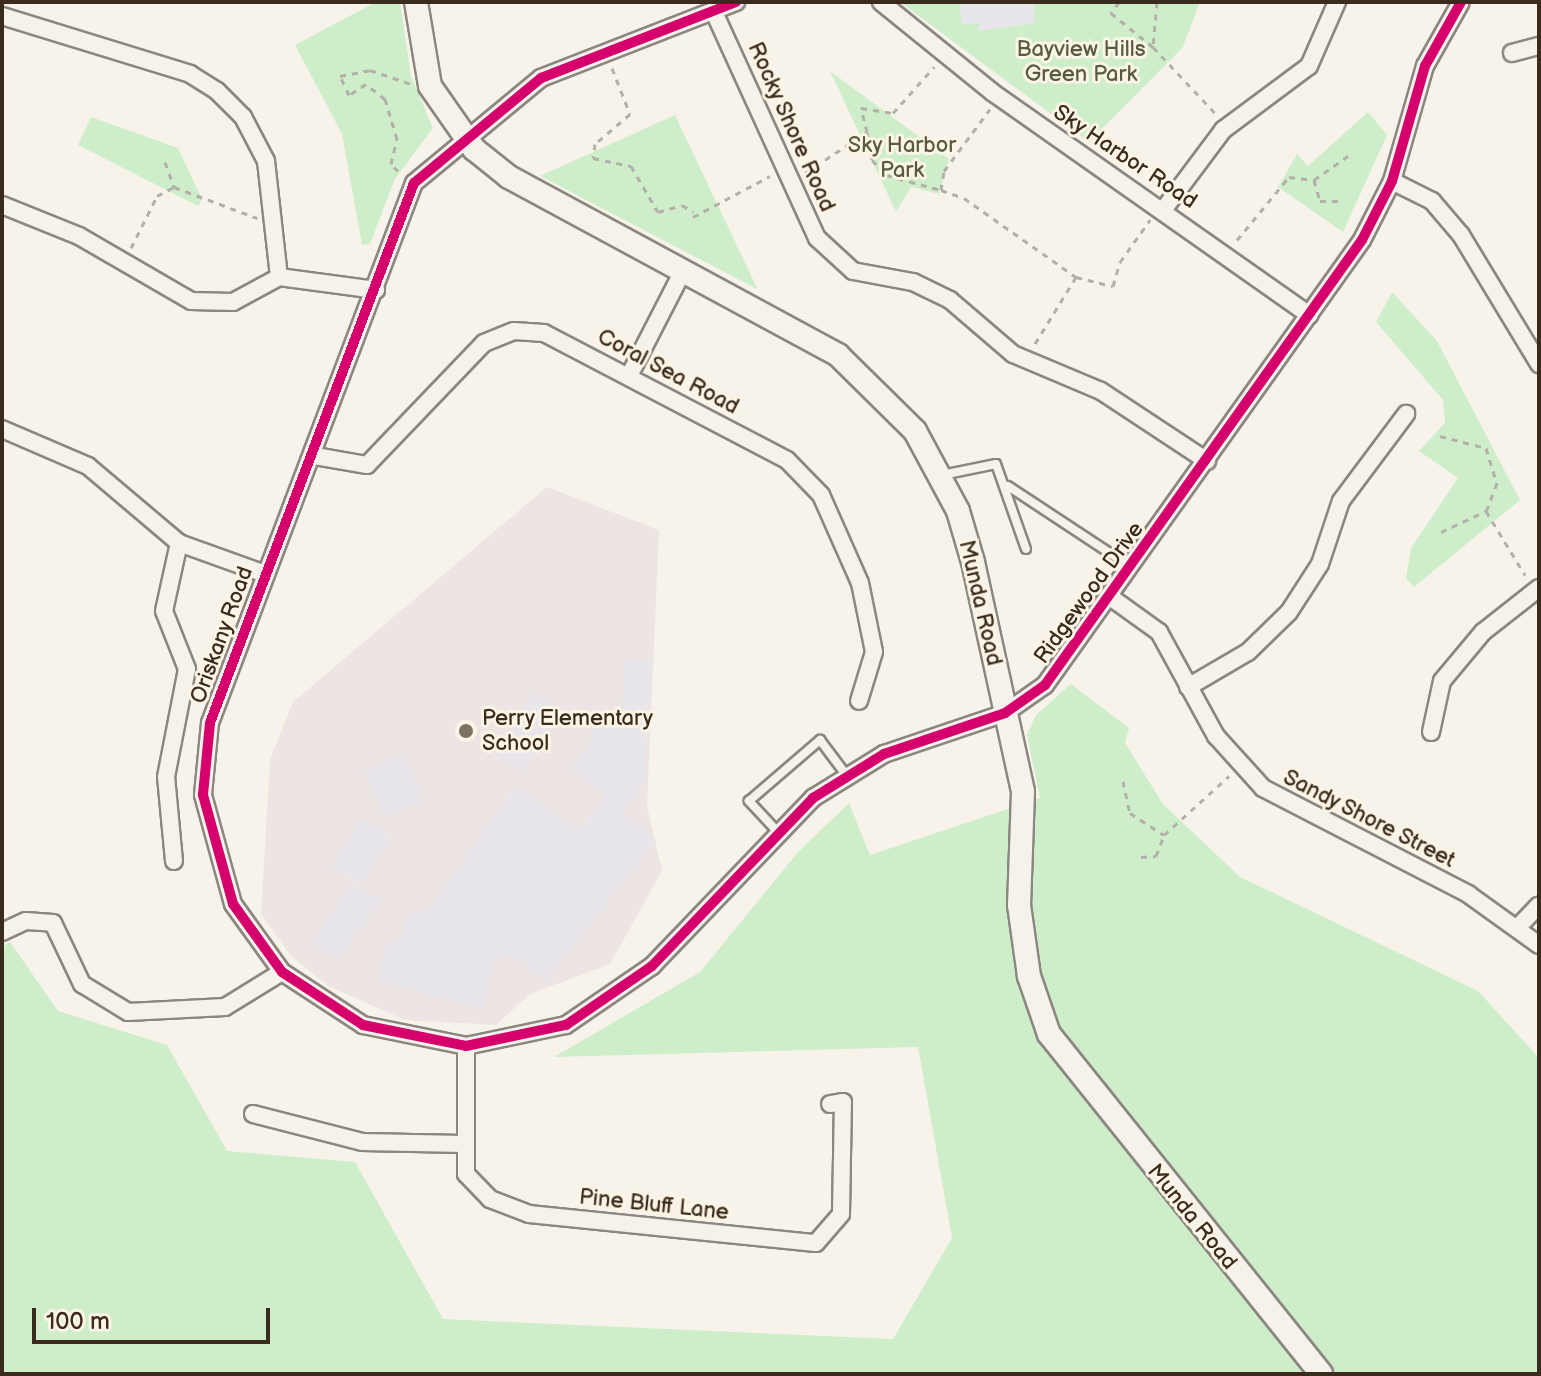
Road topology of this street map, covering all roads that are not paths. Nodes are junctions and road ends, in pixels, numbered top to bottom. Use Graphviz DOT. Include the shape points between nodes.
graph roads {
  1 [pos="416,2"];
  2 [pos="736,2"];
  3 [pos="881,2"];
  4 [pos="1337,2"];
  5 [pos="1461,2"];
  6 [pos="714,12"];
  7 [pos="2,16"];
  8 [pos="1539,46"];
  9 [pos="1512,53"];
  10 [pos="464,136"];
  11 [pos="1392,181"];
  12 [pos="2,205"];
  13 [pos="1164,209"];
  14 [pos="683,271"];
  15 [pos="279,277"];
  16 [pos="376,290"];
  17 [pos="1309,315"];
  18 [pos="1539,364"];
  19 [pos="629,376"];
  20 [pos="1406,414"];
  21 [pos="2,429"];
  22 [pos="315,456"];
  23 [pos="1207,461"];
  24 [pos="941,475"];
  25 [pos="1008,486"];
  26 [pos="179,543"];
  27 [pos="1026,549"];
  28 [pos="1133,568"];
  29 [pos="265,574"];
  30 [pos="1539,588"];
  31 [pos="1113,599"];
  32 [pos="1188,687"];
  33 [pos="859,701"];
  34 [pos="1005,713"];
  35 [pos="1431,732"];
  36 [pos="847,776"];
  37 [pos="776,830"];
  38 [pos="174,861"];
  39 [pos="1539,905"];
  40 [pos="1518,927"];
  41 [pos="2,932"];
  42 [pos="1539,945"];
  43 [pos="282,972"];
  44 [pos="466,1046"];
  45 [pos="830,1104"];
  46 [pos="253,1114"];
  47 [pos="464,1144"];
  48 [pos="1321,1374"];
  1 -- 10 [label="street, Munda Road" via="430,86"];
  2 -- 6 [label="street"];
  3 -- 13 [label="street, Sky Harbor Road" via="992,92"];
  4 -- 13 [label="street" via="1309,66 1223,130"];
  5 -- 11 [label="street, Ridgewood Drive" via="1425,66"];
  6 -- 10 [label="street" via="566,65"];
  6 -- 23 [label="street, Rocky Shore Road" via="817,238 844,263 950,300 1013,354 1101,391"];
  7 -- 15 [label="street" via="190,74 217,91 243,117 266,161"];
  8 -- 9 [label="street"];
  10 -- 14 [label="street, Munda Road" via="509,177"];
  10 -- 16 [label="street, Oriskany Road" via="414,183"];
  11 -- 17 [label="street, Ridgewood Drive"];
  11 -- 18 [label="street" via="1432,201 1461,235"];
  12 -- 15 [label="street" via="79,236 191,301 233,302"];
  13 -- 17 [label="street, Sky Harbor Road"];
  14 -- 19 [label="street"];
  14 -- 24 [label="street, Munda Road" via="838,355 915,431"];
  15 -- 16 [label="street"];
  16 -- 22 [label="street, Oriskany Road"];
  17 -- 23 [label="street, Ridgewood Drive"];
  19 -- 22 [label="street, Coral Sea Road" via="544,333 514,331 484,343 367,465"];
  19 -- 33 [label="street, Coral Sea Road" via="787,460 821,495 860,583 874,652"];
  20 -- 32 [label="street" via="1341,501 1320,564 1289,612 1239,659"];
  21 -- 26 [label="street" via="88,466"];
  22 -- 29 [label="street, Oriskany Road"];
  23 -- 28 [label="street, Ridgewood Drive"];
  24 -- 25 [label="lane" via="996,464"];
  24 -- 34 [label="street, Munda Road" via="973,562"];
  25 -- 27 [label="lane"];
  25 -- 28 [label="lane"];
  26 -- 29 [label="street"];
  26 -- 38 [label="street" via="164,611 187,669 166,777"];
  28 -- 31 [label="street, Ridgewood Drive"];
  29 -- 43 [label="street, Oriskany Road" via="210,723 203,795 227,892"];
  30 -- 35 [label="street" via="1483,632 1442,681"];
  31 -- 32 [label="street, Sandy Shore Street" via="1159,632"];
  31 -- 34 [label="street, Ridgewood Drive" via="1045,685"];
  32 -- 40 [label="street, Sandy Shore Street" via="1224,746 1282,803 1468,894"];
  34 -- 36 [label="street, Ridgewood Drive" via="884,754"];
  34 -- 48 [label="street, Munda Road" via="1023,792 1019,905 1029,976 1049,1034"];
  36 -- 37 [label="street, Ridgewood Drive"];
  36 -- 37 [label="lane" via="820,740 749,801"];
  37 -- 44 [label="street, Ridgewood Drive" via="652,966 597,1009 512,1041"];
  39 -- 40 [label="street"];
  40 -- 42 [label="street, Sandy Shore Street"];
  41 -- 43 [label="street" via="26,921 53,923 82,984 128,1012 225,1007"];
  43 -- 44 [label="street, Oriskany Road" via="363,1025"];
  44 -- 47 [label="street, Pine Bluff Lane"];
  45 -- 47 [label="street, Pine Bluff Lane" via="843,1102 841,1214 816,1243 515,1211 473,1183"];
  46 -- 47 [label="street" via="362,1142"];
}
